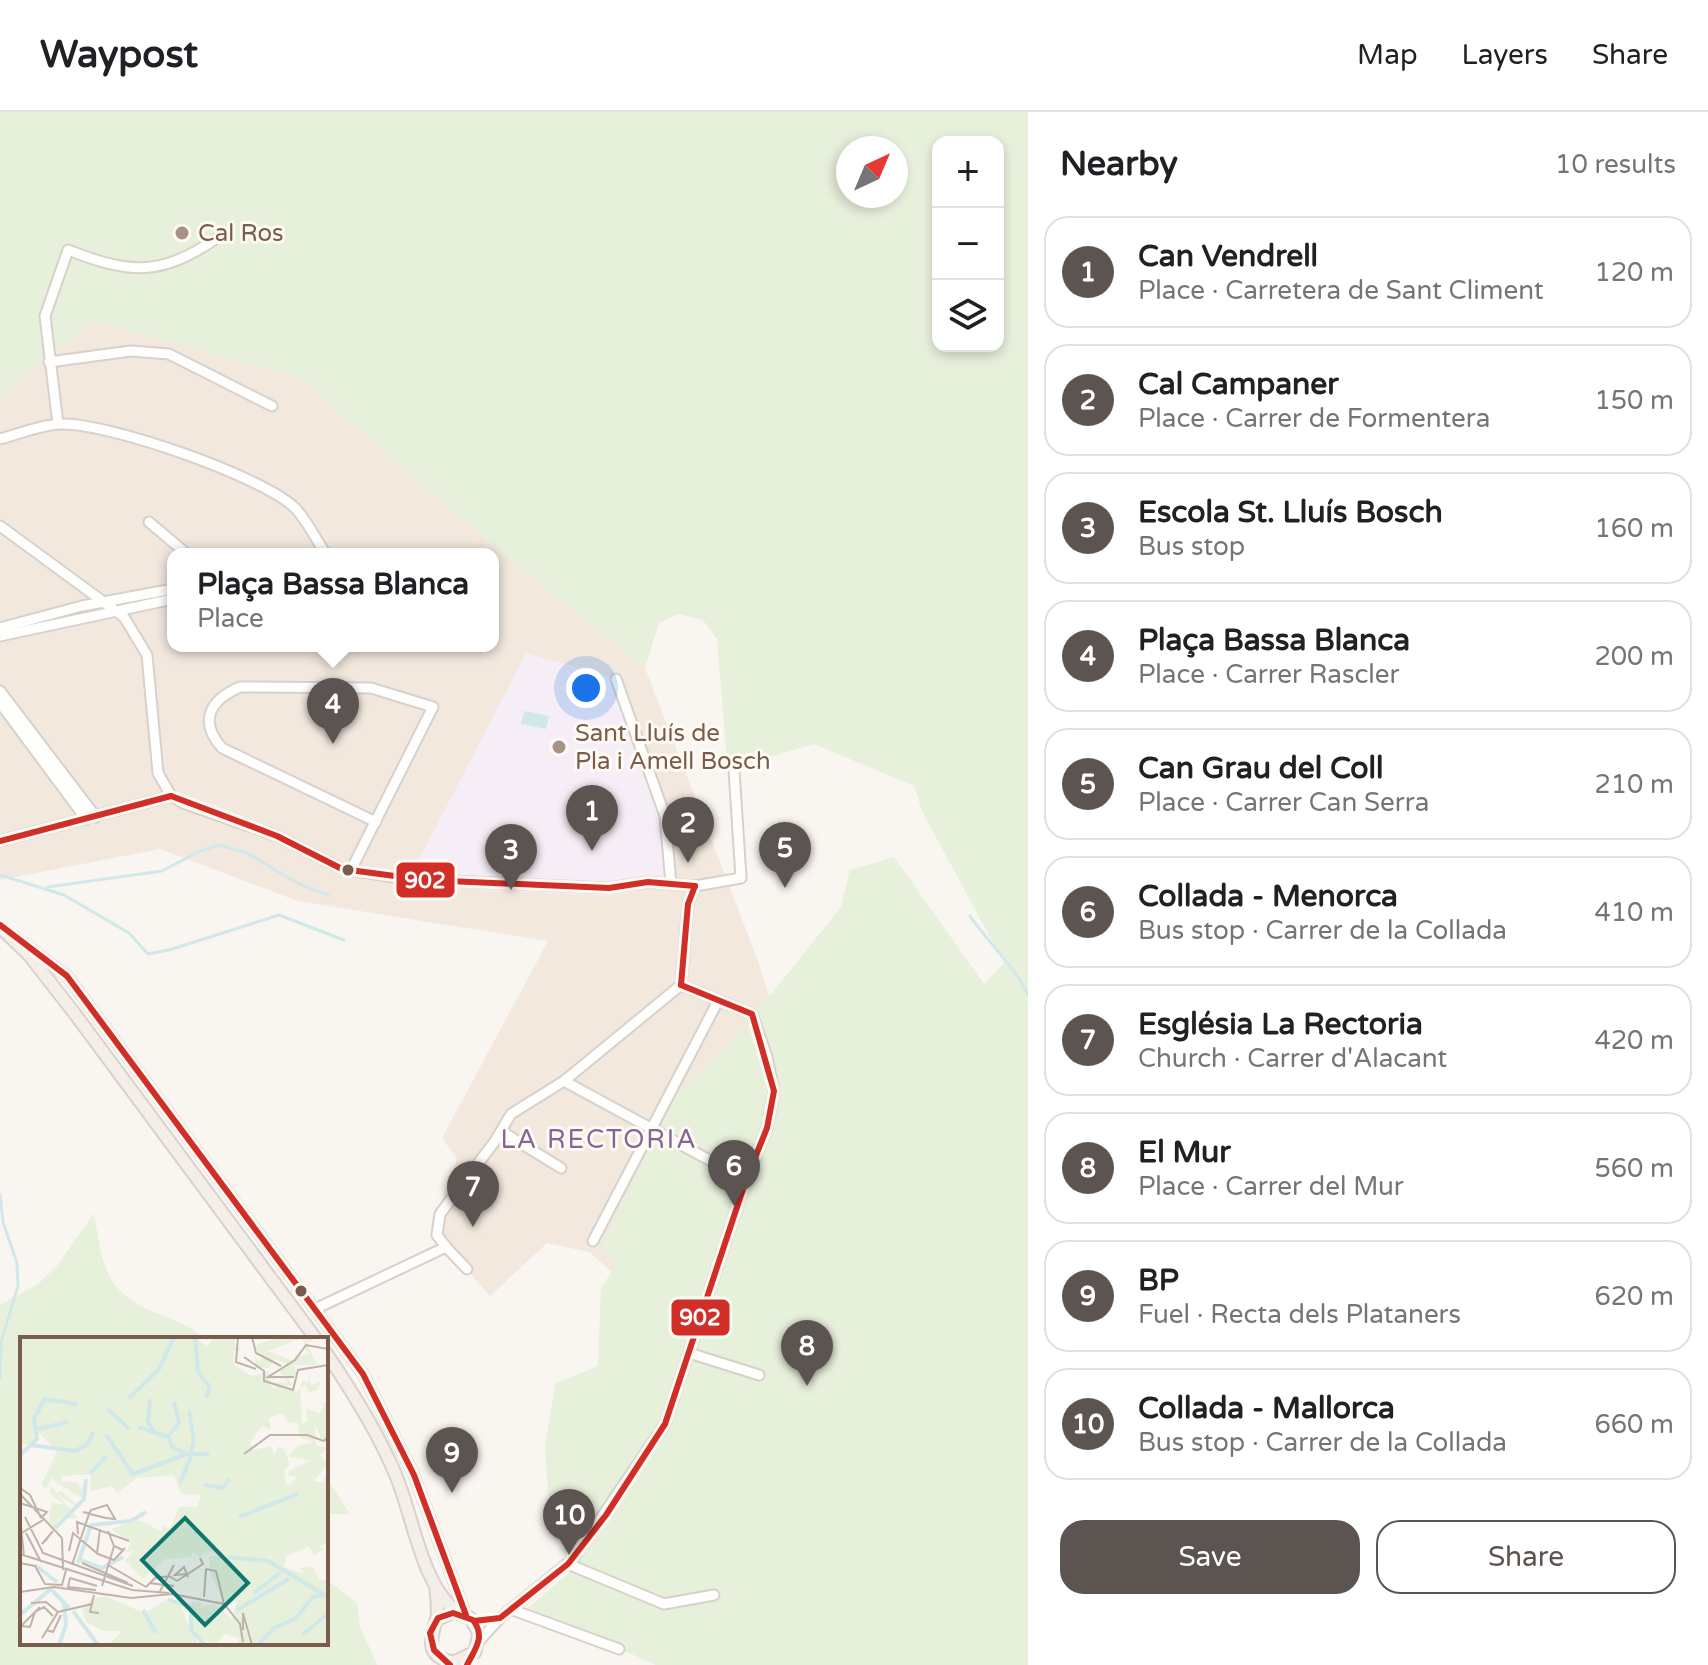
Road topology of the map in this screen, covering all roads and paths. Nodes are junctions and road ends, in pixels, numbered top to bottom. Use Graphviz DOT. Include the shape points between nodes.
graph roads {
  1 [pos="217,238"];
  2 [pos="49,362"];
  3 [pos="272,406"];
  4 [pos="58,424"];
  5 [pos="0,439"];
  6 [pos="149,522"];
  7 [pos="0,526"];
  8 [pos="180,548"];
  9 [pos="320,548"];
  10 [pos="167,591"];
  11 [pos="167,600"];
  12 [pos="109,607"];
  13 [pos="0,628"];
  14 [pos="0,636"];
  15 [pos="616,679"];
  16 [pos="0,691"];
  17 [pos="0,703"];
  18 [pos="734,770"];
  19 [pos="171,796"];
  20 [pos="91,818"];
  21 [pos="376,822"];
  22 [pos="0,841"];
  23 [pos="351,870"];
  24 [pos="671,884"];
  25 [pos="695,886"];
  26 [pos="0,926"];
  27 [pos="681,985"];
  28 [pos="718,1001"];
  29 [pos="564,1081"];
  30 [pos="650,1128"];
  31 [pos="501,1131"];
  32 [pos="561,1168"];
  33 [pos="746,1180"];
  34 [pos="593,1241"];
  35 [pos="446,1247"];
  36 [pos="467,1269"];
  37 [pos="315,1309"];
  38 [pos="315,1337"];
  39 [pos="689,1353"];
  40 [pos="328,1356"];
  41 [pos="759,1375"];
  42 [pos="568,1564"];
  43 [pos="436,1589"];
  44 [pos="714,1595"];
  45 [pos="513,1610"];
  46 [pos="466,1616"];
  47 [pos="500,1618"];
  48 [pos="436,1620"];
  49 [pos="479,1641"];
  50 [pos="619,1649"];
  51 [pos="468,1661"];
  52 [pos="449,1663"];
  1 -- 2 [label="street" via="169,263 137,270 68,250 45,316"];
  2 -- 3 [label="street" via="131,351 169,354"];
  2 -- 4 [label="street"];
  4 -- 5 [label="street"];
  4 -- 9 [label="street" via="99,427 144,439 258,485 294,508"];
  6 -- 8 [label="street"];
  7 -- 12 [label="street"];
  10 -- 12 [label="street"];
  11 -- 12 [label="street"];
  12 -- 13 [label="street"];
  12 -- 14 [label="street"];
  12 -- 19 [label="street" via="137,634 147,655 158,773"];
  15 -- 24 [label="street" via="665,816"];
  16 -- 20 [label="street"];
  17 -- 20 [label="street"];
  18 -- 25 [label="street" via="741,878"];
  19 -- 20 [label="street"];
  19 -- 23 [label="street"];
  20 -- 22 [label="street"];
  21 -- 21 [label="street" via="222,748 209,729 210,711 222,695 240,687 371,688 433,707"];
  21 -- 23 [label="street"];
  23 -- 24 [label="street" via="425,880 609,888"];
  24 -- 25 [label="street"];
  25 -- 27 [label="street" via="688,904"];
  26 -- 37 [label="street" via="67,976"];
  26 -- 38 [label="main road" via="45,975"];
  27 -- 28 [label="street"];
  27 -- 29 [label="street"];
  28 -- 30 [label="street"];
  28 -- 33 [label="street" via="752,1014 774,1091 767,1128"];
  29 -- 30 [label="street"];
  29 -- 31 [label="street" via="511,1114"];
  30 -- 33 [label="street"];
  30 -- 34 [label="street"];
  31 -- 32 [label="street"];
  31 -- 35 [label="street" via="440,1214 437,1235"];
  33 -- 39 [label="street"];
  35 -- 36 [label="street"];
  35 -- 37 [label="street"];
  37 -- 46 [label="street" via="363,1374 395,1436"];
  39 -- 41 [label="street"];
  39 -- 42 [label="street" via="665,1424"];
  40 -- 43 [label="main road" via="394,1472"];
  42 -- 44 [label="street" via="664,1604"];
  42 -- 45 [label="street"];
  43 -- 46 [label="main road"];
  43 -- 48 [label="main road"];
  45 -- 47 [label="street"];
  45 -- 50 [label="street"];
  46 -- 47 [label="street"];
  46 -- 48 [label="main road"];
  46 -- 49 [label="main road"];
  47 -- 49 [label="street"];
  48 -- 52 [label="main road" via="431,1643"];
  49 -- 51 [label="main road"];
  51 -- 52 [label="main road"];
}
